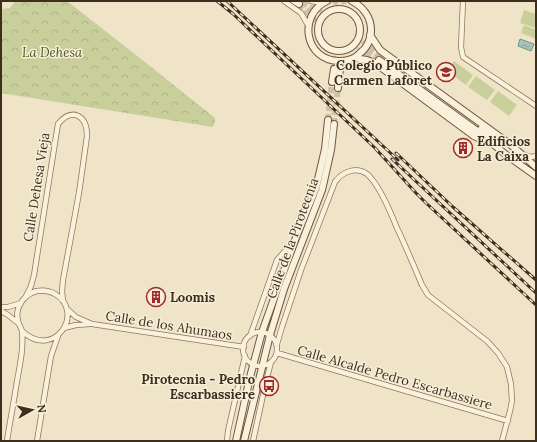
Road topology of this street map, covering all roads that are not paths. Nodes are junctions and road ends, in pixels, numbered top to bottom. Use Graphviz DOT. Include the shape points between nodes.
graph roads {
  1 [pos="284,1"];
  2 [pos="311,1"];
  3 [pos="463,1"];
  4 [pos="325,2"];
  5 [pos="354,2"];
  6 [pos="345,4"];
  7 [pos="349,11"];
  8 [pos="308,25"];
  9 [pos="370,35"];
  10 [pos="330,49"];
  11 [pos="346,50"];
  12 [pos="357,50"];
  13 [pos="333,56"];
  14 [pos="341,57"];
  15 [pos="354,58"];
  16 [pos="332,82"];
  17 [pos="338,88"];
  18 [pos="536,106"];
  19 [pos="328,120"];
  20 [pos="334,124"];
  21 [pos="505,154"];
  22 [pos="520,154"];
  23 [pos="536,156"];
  24 [pos="536,167"];
  25 [pos="536,176"];
  26 [pos="295,240"];
  27 [pos="24,298"];
  28 [pos="62,301"];
  29 [pos="21,303"];
  30 [pos="1,307"];
  31 [pos="67,309"];
  32 [pos="1,311"];
  33 [pos="18,323"];
  34 [pos="92,324"];
  35 [pos="64,328"];
  36 [pos="22,331"];
  37 [pos="262,332"];
  38 [pos="270,335"];
  39 [pos="58,336"];
  40 [pos="250,336"];
  41 [pos="277,344"];
  42 [pos="244,347"];
  43 [pos="277,353"];
  44 [pos="245,356"];
  45 [pos="271,362"];
  46 [pos="253,365"];
  47 [pos="262,366"];
  48 [pos="508,421"];
  49 [pos="7,441"];
  50 [pos="37,441"];
  51 [pos="227,441"];
  52 [pos="236,441"];
  53 [pos="244,441"];
  54 [pos="253,441"];
  55 [pos="502,441"];
  1 -- 8 [label="street" via="301,13"];
  2 -- 4 [label="street"];
  3 -- 18 [label="street" via="463,57"];
  4 -- 8 [label="main road" via="312,14"];
  5 -- 9 [label="main road" via="368,17 371,25"];
  6 -- 7 [label="main road"];
  7 -- 10 [label="main road" via="340,8 329,9 317,24 320,40"];
  7 -- 11 [label="main road" via="360,23 362,38"];
  8 -- 15 [label="main road" via="310,40 320,54 338,61"];
  9 -- 15 [label="main road" via="365,48"];
  9 -- 22 [label="main road" via="380,50"];
  10 -- 11 [label="main road"];
  10 -- 13 [label="main road"];
  11 -- 12 [label="main road"];
  11 -- 14 [label="main road"];
  15 -- 21 [label="main road" via="375,63 474,136"];
  16 -- 17 [label="main road" via="337,69"];
  19 -- 26 [label="main road, Calle de la Pirotecnia" via="325,149 316,188"];
  20 -- 38 [label="main road, Calle de la Pirotecnia" via="322,190 284,289"];
  21 -- 22 [label="main road" via="380,59 484,132"];
  21 -- 25 [label="main road"];
  22 -- 23 [label="street"];
  22 -- 24 [label="main road"];
  26 -- 37 [label="main road, Calle de la Pirotecnia"];
  26 -- 40 [label="street, Calle de la Pirotecnia" via="277,260"];
  27 -- 28 [label="street" via="41,290 53,293"];
  27 -- 28 [label="street, Calle Dehesa Vieja" via="34,275 56,131 62,119 75,115 84,120 86,136"];
  27 -- 29 [label="street"];
  28 -- 31 [label="street"];
  29 -- 30 [label="street"];
  29 -- 33 [label="street" via="18,309"];
  31 -- 34 [label="street, Calle de los Ahumaos" via="76,317"];
  31 -- 35 [label="street" via="68,316"];
  32 -- 33 [label="street"];
  33 -- 36 [label="street"];
  34 -- 35 [label="street, Calle de los Ahumaos"];
  34 -- 42 [label="street, Calle de los Ahumaos"];
  35 -- 39 [label="street"];
  36 -- 39 [label="street" via="35,340 43,341"];
  36 -- 49 [label="street" via="22,352"];
  37 -- 38 [label="street"];
  37 -- 40 [label="street"];
  37 -- 46 [label="main road, Calle de la Pirotecnia"];
  38 -- 41 [label="street"];
  38 -- 47 [label="main road, Calle de la Pirotecnia"];
  39 -- 50 [label="street" via="51,356"];
  40 -- 42 [label="street, Calle de la Pirotecnia"];
  41 -- 43 [label="street, Calle de la Pirotecnia"];
  41 -- 48 [label="street, Calle de la Pirotecnia" via="297,281 335,182 344,173 366,173 387,204 428,295 487,341 507,367 512,392"];
  42 -- 44 [label="street"];
  43 -- 45 [label="street"];
  43 -- 48 [label="street, Calle Alcalde Pedro Escarbassiere"];
  44 -- 46 [label="street"];
  44 -- 51 [label="street"];
  45 -- 47 [label="street"];
  45 -- 54 [label="street"];
  46 -- 47 [label="street"];
  46 -- 52 [label="main road, Calle de la Pirotecnia"];
  47 -- 53 [label="main road, Calle de la Pirotecnia"];
  48 -- 55 [label="street, Calle de la Pirotecnia"];
}
